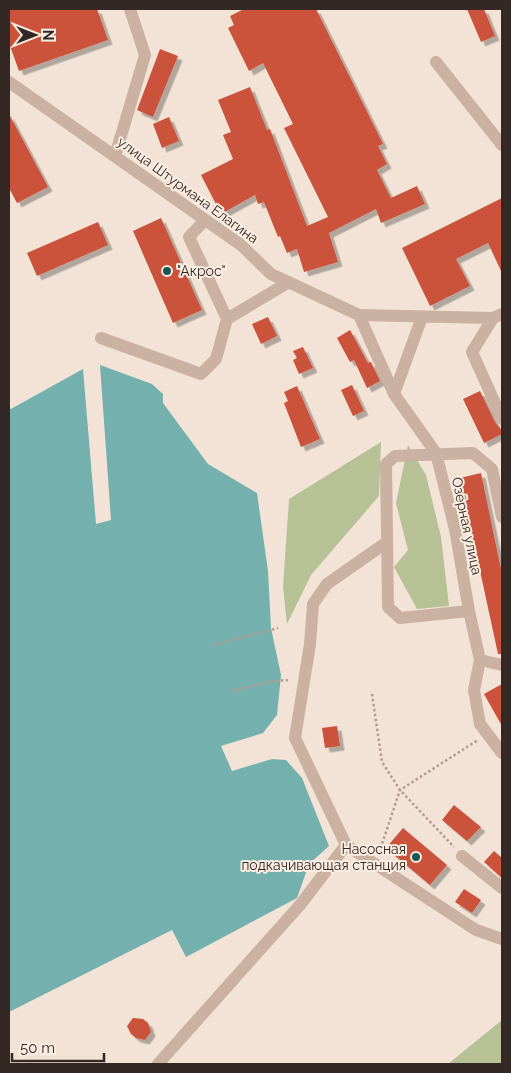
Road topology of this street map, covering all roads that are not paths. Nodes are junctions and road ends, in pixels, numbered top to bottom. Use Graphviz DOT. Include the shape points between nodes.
graph roads {
  1 [pos="130,9"];
  2 [pos="436,62"];
  3 [pos="9,82"];
  4 [pos="502,145"];
  5 [pos="115,156"];
  6 [pos="205,220"];
  7 [pos="288,282"];
  8 [pos="359,315"];
  9 [pos="498,316"];
  10 [pos="422,317"];
  11 [pos="227,320"];
  12 [pos="101,338"];
  13 [pos="394,394"];
  14 [pos="502,419"];
  15 [pos="436,454"];
  16 [pos="502,516"];
  17 [pos="387,542"];
  18 [pos="469,612"];
  19 [pos="480,660"];
  20 [pos="502,665"];
  21 [pos="502,753"];
  22 [pos="346,845"];
  23 [pos="462,856"];
  24 [pos="502,888"];
  25 [pos="502,939"];
  26 [pos="158,1064"];
  1 -- 5 [label="street" via="145,55"];
  2 -- 4 [label="street"];
  3 -- 5 [label="street, улица Штурмана Елагина"];
  5 -- 6 [label="street, улица Штурмана Елагина"];
  6 -- 7 [label="street, улица Штурмана Елагина" via="241,245 271,274"];
  6 -- 11 [label="street" via="189,237"];
  7 -- 8 [label="street, улица Штурмана Елагина"];
  7 -- 11 [label="street"];
  8 -- 10 [label="street, улица Штурмана Елагина"];
  8 -- 13 [label="street, Озёрная улица"];
  9 -- 10 [label="street, улица Штурмана Елагина"];
  9 -- 14 [label="street" via="472,352"];
  10 -- 13 [label="street"];
  11 -- 12 [label="street" via="216,359 201,374"];
  13 -- 15 [label="street, Озёрная улица"];
  15 -- 16 [label="street" via="473,453 492,469"];
  15 -- 17 [label="street" via="395,456 386,464"];
  15 -- 18 [label="street, Озёрная улица" via="455,529"];
  17 -- 18 [label="street" via="388,608 400,618"];
  17 -- 22 [label="street" via="326,584 313,604 295,738"];
  18 -- 19 [label="street, Озёрная улица"];
  19 -- 20 [label="street"];
  19 -- 21 [label="street, Озёрная улица" via="474,690 480,724"];
  22 -- 25 [label="street" via="476,930"];
  22 -- 26 [label="street" via="300,905"];
  23 -- 24 [label="street"];
}
